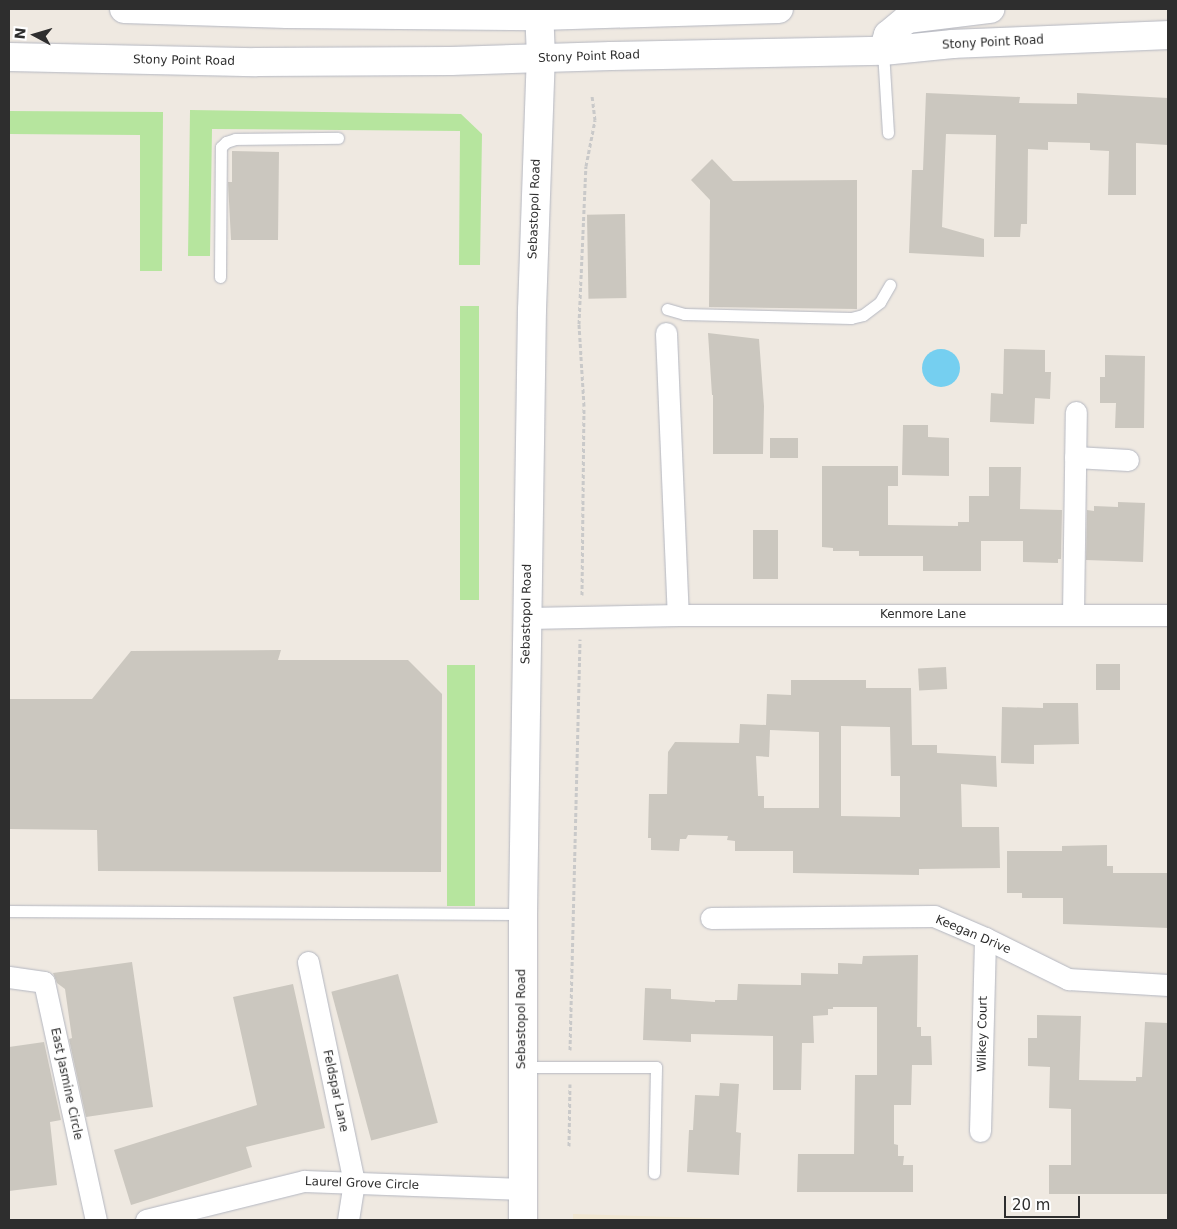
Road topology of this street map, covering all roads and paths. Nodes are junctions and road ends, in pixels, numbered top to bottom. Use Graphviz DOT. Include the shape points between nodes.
graph roads {
  1 [pos="124,9"];
  2 [pos="779,9"];
  3 [pos="990,9"];
  4 [pos="540,12"];
  5 [pos="1168,35"];
  6 [pos="883,51"];
  7 [pos="9,57"];
  8 [pos="541,58"];
  9 [pos="888,133"];
  10 [pos="338,138"];
  11 [pos="220,277"];
  12 [pos="890,285"];
  13 [pos="667,309"];
  14 [pos="666,333"];
  15 [pos="1076,412"];
  16 [pos="1075,456"];
  17 [pos="1128,460"];
  18 [pos="678,615"];
  19 [pos="1073,615"];
  20 [pos="1168,615"];
  21 [pos="528,618"];
  22 [pos="9,911"];
  23 [pos="522,914"];
  24 [pos="711,918"];
  25 [pos="985,938"];
  26 [pos="308,962"];
  27 [pos="9,977"];
  28 [pos="1168,985"];
  29 [pos="522,1067"];
  30 [pos="980,1131"];
  31 [pos="654,1173"];
  32 [pos="354,1182"];
  33 [pos="523,1189"];
  34 [pos="96,1220"];
  35 [pos="146,1220"];
  36 [pos="348,1220"];
  37 [pos="524,1220"];
  1 -- 4 [label="main road" via="287,14"];
  2 -- 4 [label="main road"];
  3 -- 6 [label="main road" via="907,19 888,35"];
  4 -- 8 [label="main road, Sebastopol Road"];
  5 -- 6 [label="main road, Stony Point Road" via="953,44"];
  6 -- 8 [label="main road, Stony Point Road"];
  6 -- 9 [label="lane"];
  7 -- 8 [label="main road, Stony Point Road" via="256,62"];
  8 -- 21 [label="main road, Sebastopol Road" via="532,302"];
  10 -- 11 [label="lane" via="235,139 221,147"];
  12 -- 13 [label="lane" via="880,302 863,315 851,318 684,314"];
  14 -- 18 [label="street"];
  15 -- 16 [label="street"];
  16 -- 17 [label="street"];
  16 -- 19 [label="street"];
  18 -- 19 [label="street, Kenmore Lane"];
  18 -- 21 [label="street, Kenmore Lane"];
  19 -- 20 [label="street, Kenmore Lane"];
  21 -- 23 [label="main road, Sebastopol Road"];
  22 -- 23 [label="lane"];
  23 -- 29 [label="main road, Sebastopol Road"];
  24 -- 25 [label="street, Keegan Drive" via="934,916"];
  25 -- 28 [label="street, Keegan Drive" via="1068,979"];
  25 -- 30 [label="street, Wilkey Court"];
  26 -- 32 [label="street, Feldspar Lane"];
  27 -- 34 [label="street, East Jasmine Circle" via="44,982"];
  29 -- 31 [label="lane" via="656,1066"];
  29 -- 33 [label="main road, Sebastopol Road"];
  32 -- 33 [label="street, Laurel Grove Circle"];
  32 -- 35 [label="street, Laurel Grove Circle" via="304,1181"];
  32 -- 36 [label="street, Feldspar Lane"];
  33 -- 37 [label="main road, Sebastopol Road"];
}
